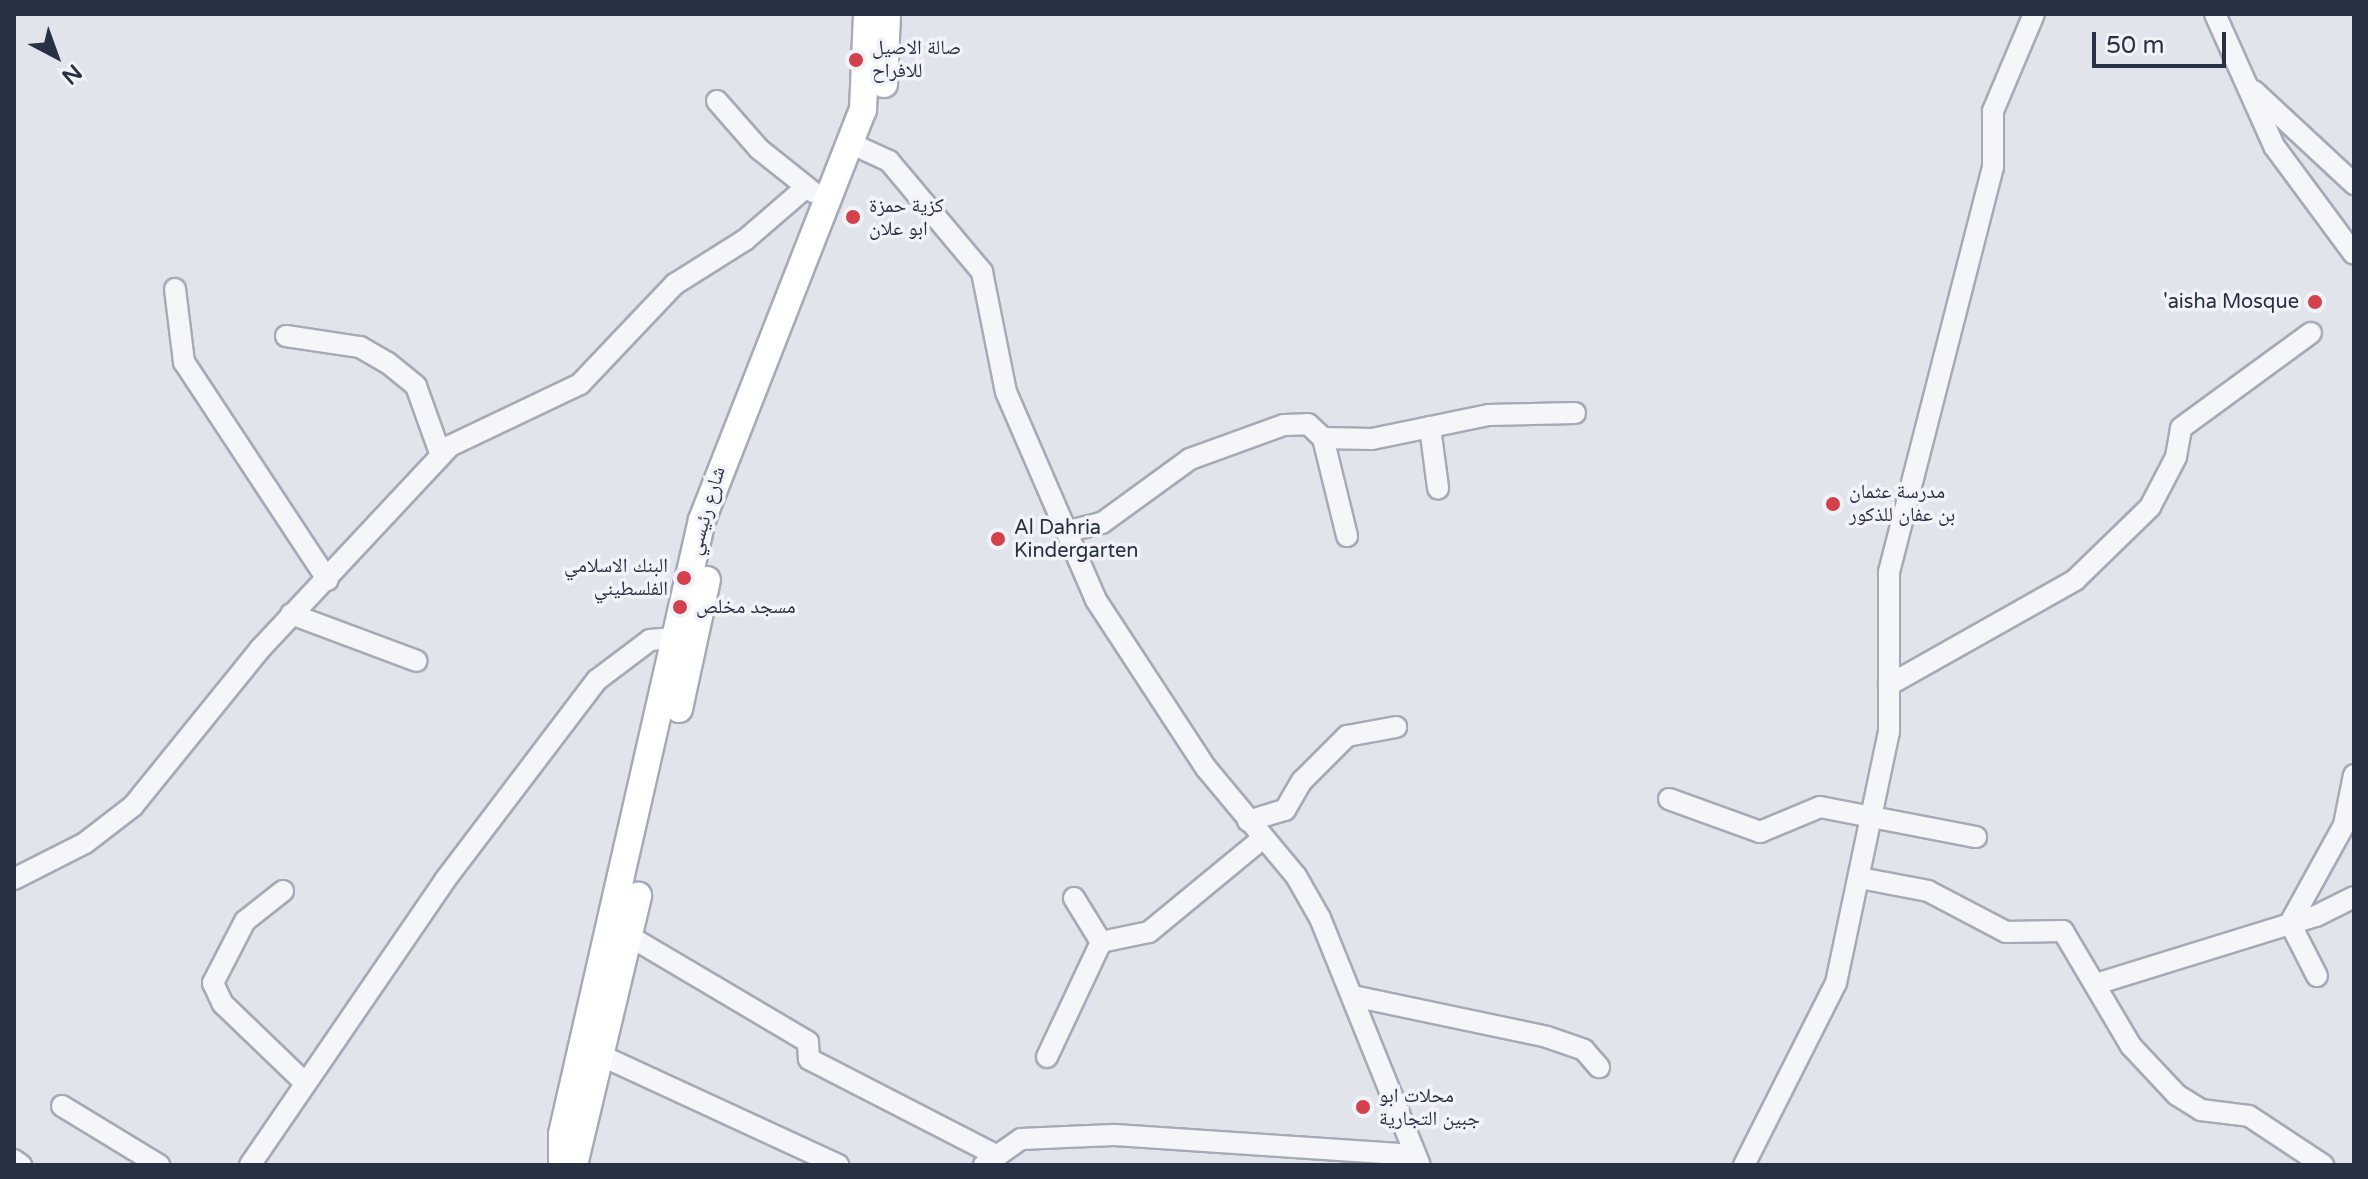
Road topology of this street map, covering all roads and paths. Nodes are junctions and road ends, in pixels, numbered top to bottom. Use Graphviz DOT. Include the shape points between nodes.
graph roads {
  1 [pos="867,14"];
  2 [pos="887,14"];
  3 [pos="2034,14"];
  4 [pos="2215,14"];
  5 [pos="2251,88"];
  6 [pos="717,101"];
  7 [pos="858,144"];
  8 [pos="2354,184"];
  9 [pos="804,189"];
  10 [pos="837,195"];
  11 [pos="2354,254"];
  12 [pos="175,289"];
  13 [pos="2311,333"];
  14 [pos="286,336"];
  15 [pos="1575,413"];
  16 [pos="1430,427"];
  17 [pos="1323,438"];
  18 [pos="441,456"];
  19 [pos="1438,488"];
  20 [pos="1069,531"];
  21 [pos="1347,536"];
  22 [pos="328,580"];
  23 [pos="291,614"];
  24 [pos="686,637"];
  25 [pos="417,661"];
  26 [pos="1889,685"];
  27 [pos="1396,727"];
  28 [pos="2354,775"];
  29 [pos="1669,799"];
  30 [pos="1873,813"];
  31 [pos="1248,821"];
  32 [pos="1976,837"];
  33 [pos="1263,838"];
  34 [pos="1860,878"];
  35 [pos="14,879"];
  36 [pos="283,891"];
  37 [pos="2354,897"];
  38 [pos="1074,898"];
  39 [pos="2290,923"];
  40 [pos="629,936"];
  41 [pos="1101,942"];
  42 [pos="2317,976"];
  43 [pos="2096,984"];
  44 [pos="1353,996"];
  45 [pos="592,1050"];
  46 [pos="1047,1057"];
  47 [pos="1599,1067"];
  48 [pos="304,1082"];
  49 [pos="62,1106"];
  50 [pos="14,1160"];
  51 [pos="989,1160"];
  52 [pos="1418,1160"];
  53 [pos="21,1165"];
  54 [pos="159,1165"];
  55 [pos="250,1165"];
  56 [pos="562,1165"];
  57 [pos="574,1165"];
  58 [pos="838,1165"];
  59 [pos="1744,1165"];
  60 [pos="2323,1165"];
  1 -- 7 [label="main road, شارع رئيسي" via="870,73"];
  2 -- 7 [label="main road, شارع رئيسي" via="885,78"];
  3 -- 26 [label="street" via="1993,111 1993,167 1889,572"];
  4 -- 5 [label="street"];
  5 -- 8 [label="street"];
  5 -- 11 [label="street" via="2274,146"];
  6 -- 9 [label="street"];
  7 -- 10 [label="main road, شارع رئيسي"];
  7 -- 20 [label="street" via="889,161 982,272 1003,384"];
  9 -- 10 [label="street"];
  9 -- 18 [label="street" via="745,240 675,284 580,384"];
  10 -- 24 [label="main road, شارع رئيسي" via="728,440"];
  12 -- 22 [label="street" via="184,362"];
  13 -- 26 [label="street" via="2181,428 2176,457 2150,507 2075,580"];
  14 -- 18 [label="street" via="360,347 388,363 416,386"];
  15 -- 16 [label="street" via="1489,415"];
  16 -- 17 [label="street"];
  16 -- 19 [label="street"];
  17 -- 20 [label="street" via="1308,424 1236,442 1190,459 1102,523"];
  17 -- 21 [label="street"];
  18 -- 22 [label="street"];
  20 -- 31 [label="street" via="1128,656"];
  22 -- 23 [label="street"];
  23 -- 25 [label="street"];
  23 -- 35 [label="street" via="133,806 85,843"];
  24 -- 40 [label="main road, شارع رئيسي"];
  24 -- 45 [label="main road, شارع رئيسي"];
  24 -- 48 [label="street" via="650,640 597,680"];
  26 -- 30 [label="street" via="1889,732"];
  27 -- 31 [label="street" via="1347,736 1285,810"];
  28 -- 39 [label="street" via="2344,825"];
  29 -- 30 [label="street" via="1703,805 1760,832 1800,811"];
  30 -- 32 [label="street"];
  30 -- 34 [label="street"];
  31 -- 33 [label="street"];
  33 -- 41 [label="street" via="1149,932"];
  33 -- 44 [label="street" via="1320,918"];
  34 -- 43 [label="street" via="1928,891 2006,932 2058,929"];
  34 -- 59 [label="street" via="1836,983"];
  36 -- 48 [label="street" via="245,921 213,983 223,1004"];
  37 -- 39 [label="street"];
  38 -- 41 [label="street"];
  39 -- 42 [label="street"];
  39 -- 43 [label="street"];
  40 -- 45 [label="main road, شارع رئيسي"];
  40 -- 51 [label="street" via="808,1042 809,1059"];
  41 -- 46 [label="street"];
  43 -- 60 [label="street" via="2131,1046 2182,1100 2201,1110 2249,1116"];
  44 -- 47 [label="street" via="1547,1037 1584,1050"];
  44 -- 52 [label="street"];
  45 -- 56 [label="main road, شارع رئيسي" via="562,1134"];
  45 -- 57 [label="main road, شارع رئيسي"];
  45 -- 58 [label="street"];
  48 -- 55 [label="street"];
  49 -- 54 [label="street"];
  50 -- 53 [label="street"];
  51 -- 52 [label="street" via="1021,1139 1114,1135"];
}
